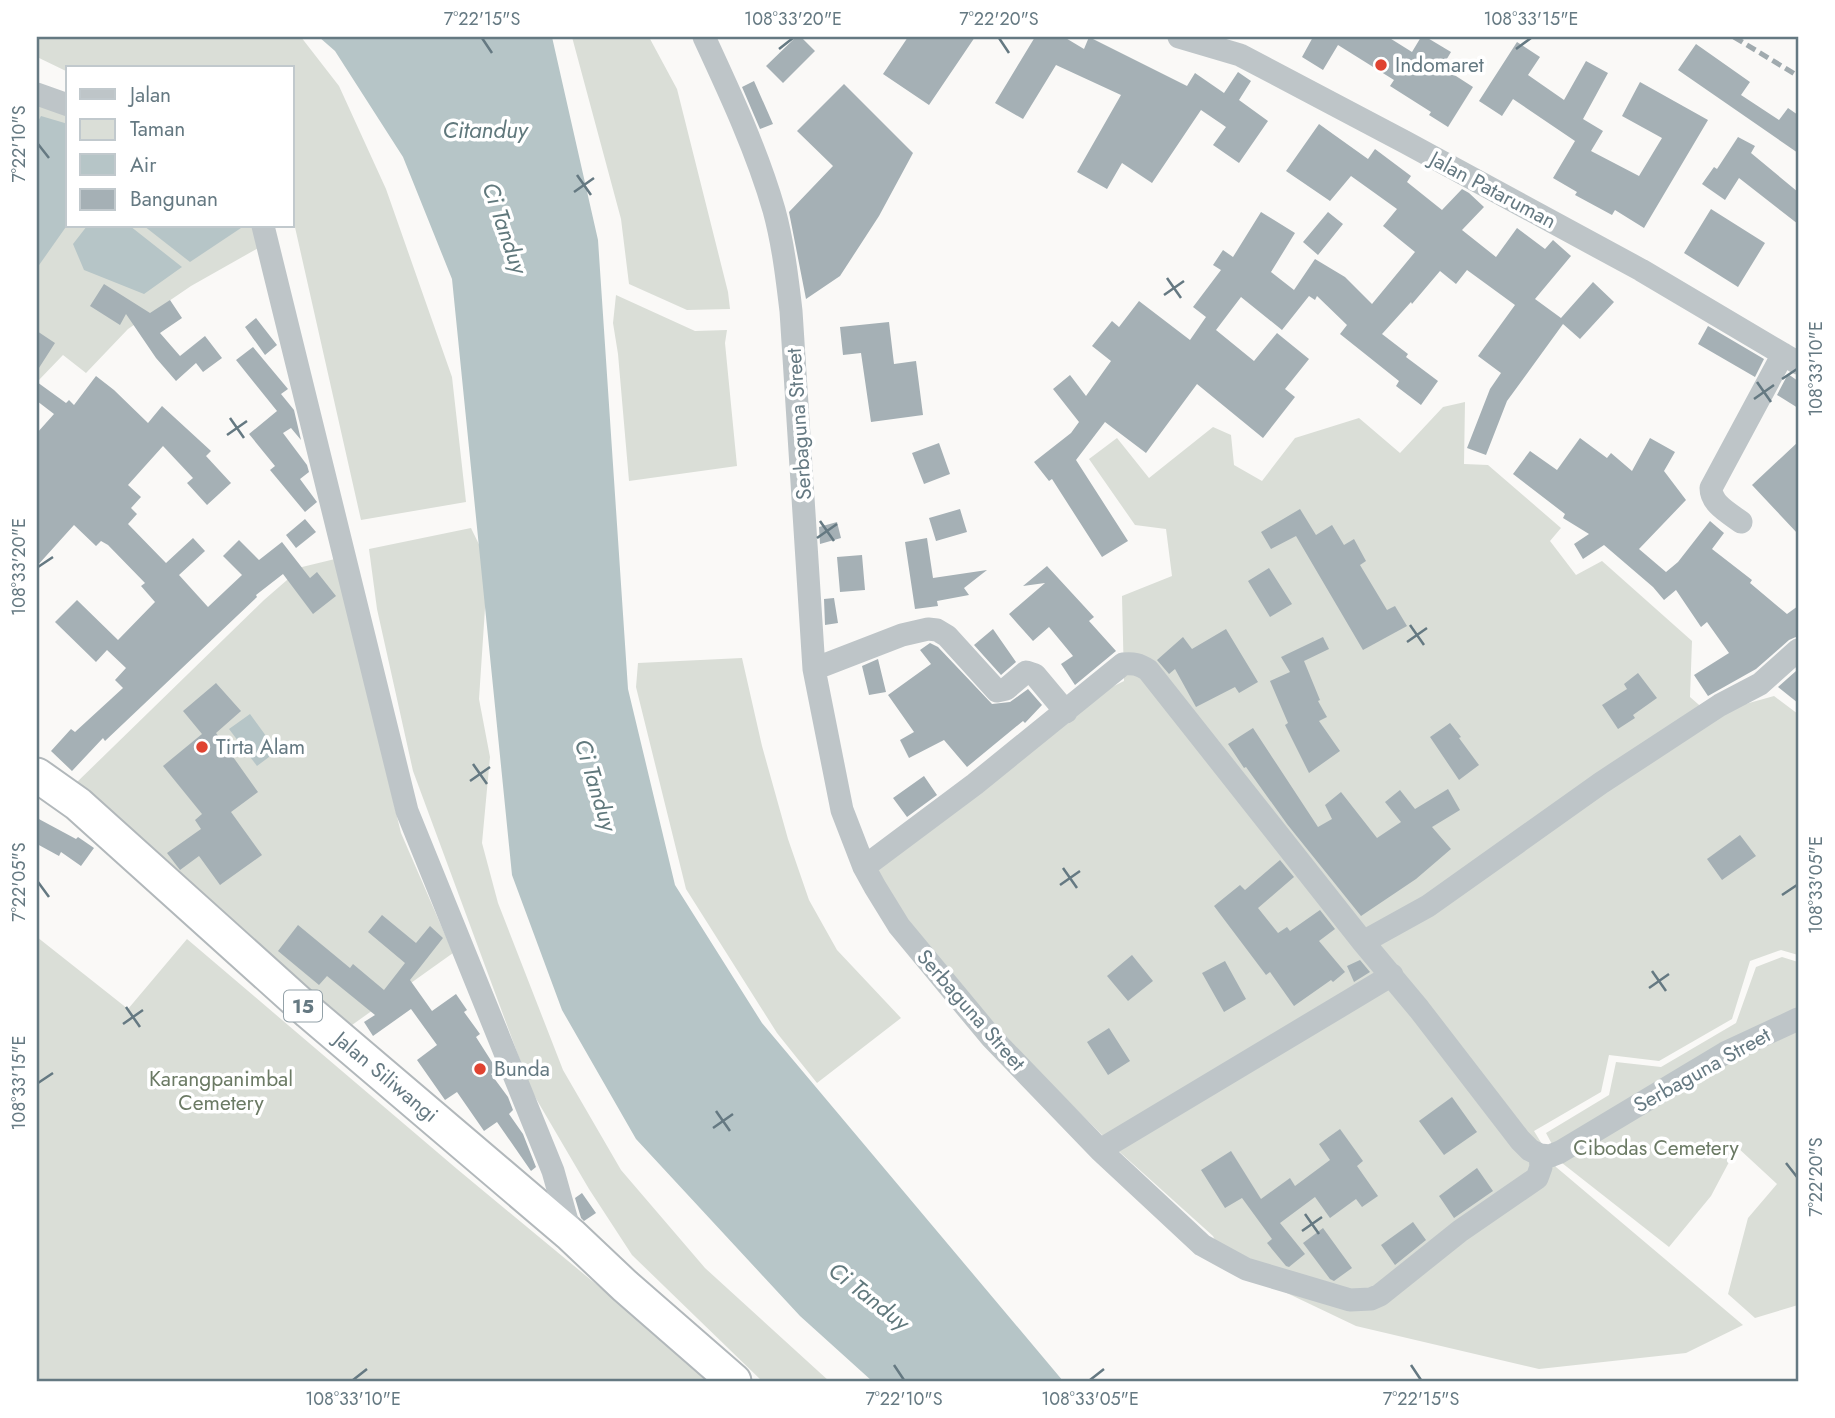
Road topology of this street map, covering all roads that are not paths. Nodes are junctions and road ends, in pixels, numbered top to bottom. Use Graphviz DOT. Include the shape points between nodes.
graph roads {
  1 [pos="704,37"];
  2 [pos="1179,37"];
  3 [pos="1234,46"];
  4 [pos="37,94"];
  5 [pos="66,104"];
  6 [pos="263,228"];
  7 [pos="1791,359"];
  8 [pos="1741,522"];
  9 [pos="1798,650"];
  10 [pos="814,669"];
  11 [pos="1066,712"];
  12 [pos="37,775"];
  13 [pos="864,867"];
  14 [pos="1363,942"];
  15 [pos="1392,975"];
  16 [pos="1798,1019"];
  17 [pos="1100,1150"];
  18 [pos="1540,1155"];
  19 [pos="571,1235"];
  20 [pos="734,1381"];
  1 -- 10 [label="street, Serbaguna Street" via="774,210 785,261"];
  2 -- 3 [label="street, Jalan Pataruman"];
  3 -- 7 [label="street, Jalan Pataruman" via="1641,270"];
  4 -- 5 [label="street"];
  6 -- 19 [label="street" via="407,811 553,1171"];
  7 -- 8 [label="street" via="1711,488 1715,502"];
  9 -- 14 [label="street" via="1760,684 1601,783 1428,906"];
  10 -- 11 [label="street" via="902,635 937,630 997,691 1026,672 1035,675"];
  10 -- 13 [label="street, Serbaguna Street" via="842,810"];
  11 -- 13 [label="street"];
  11 -- 14 [label="street" via="1123,664 1148,670"];
  12 -- 19 [label="highway, Jalan Siliwangi / 15" via="78,804 309,1012"];
  13 -- 17 [label="street, Serbaguna Street" via="907,936 991,1037"];
  14 -- 15 [label="street"];
  15 -- 17 [label="street"];
  15 -- 18 [label="street" via="1520,1140"];
  16 -- 18 [label="street, Serbaguna Street" via="1725,1053 1560,1153"];
  17 -- 18 [label="street, Serbaguna Street" via="1202,1245 1246,1269 1350,1300 1380,1295 1460,1231 1537,1178"];
  19 -- 20 [label="highway, Jalan Siliwangi / 15"];
}
